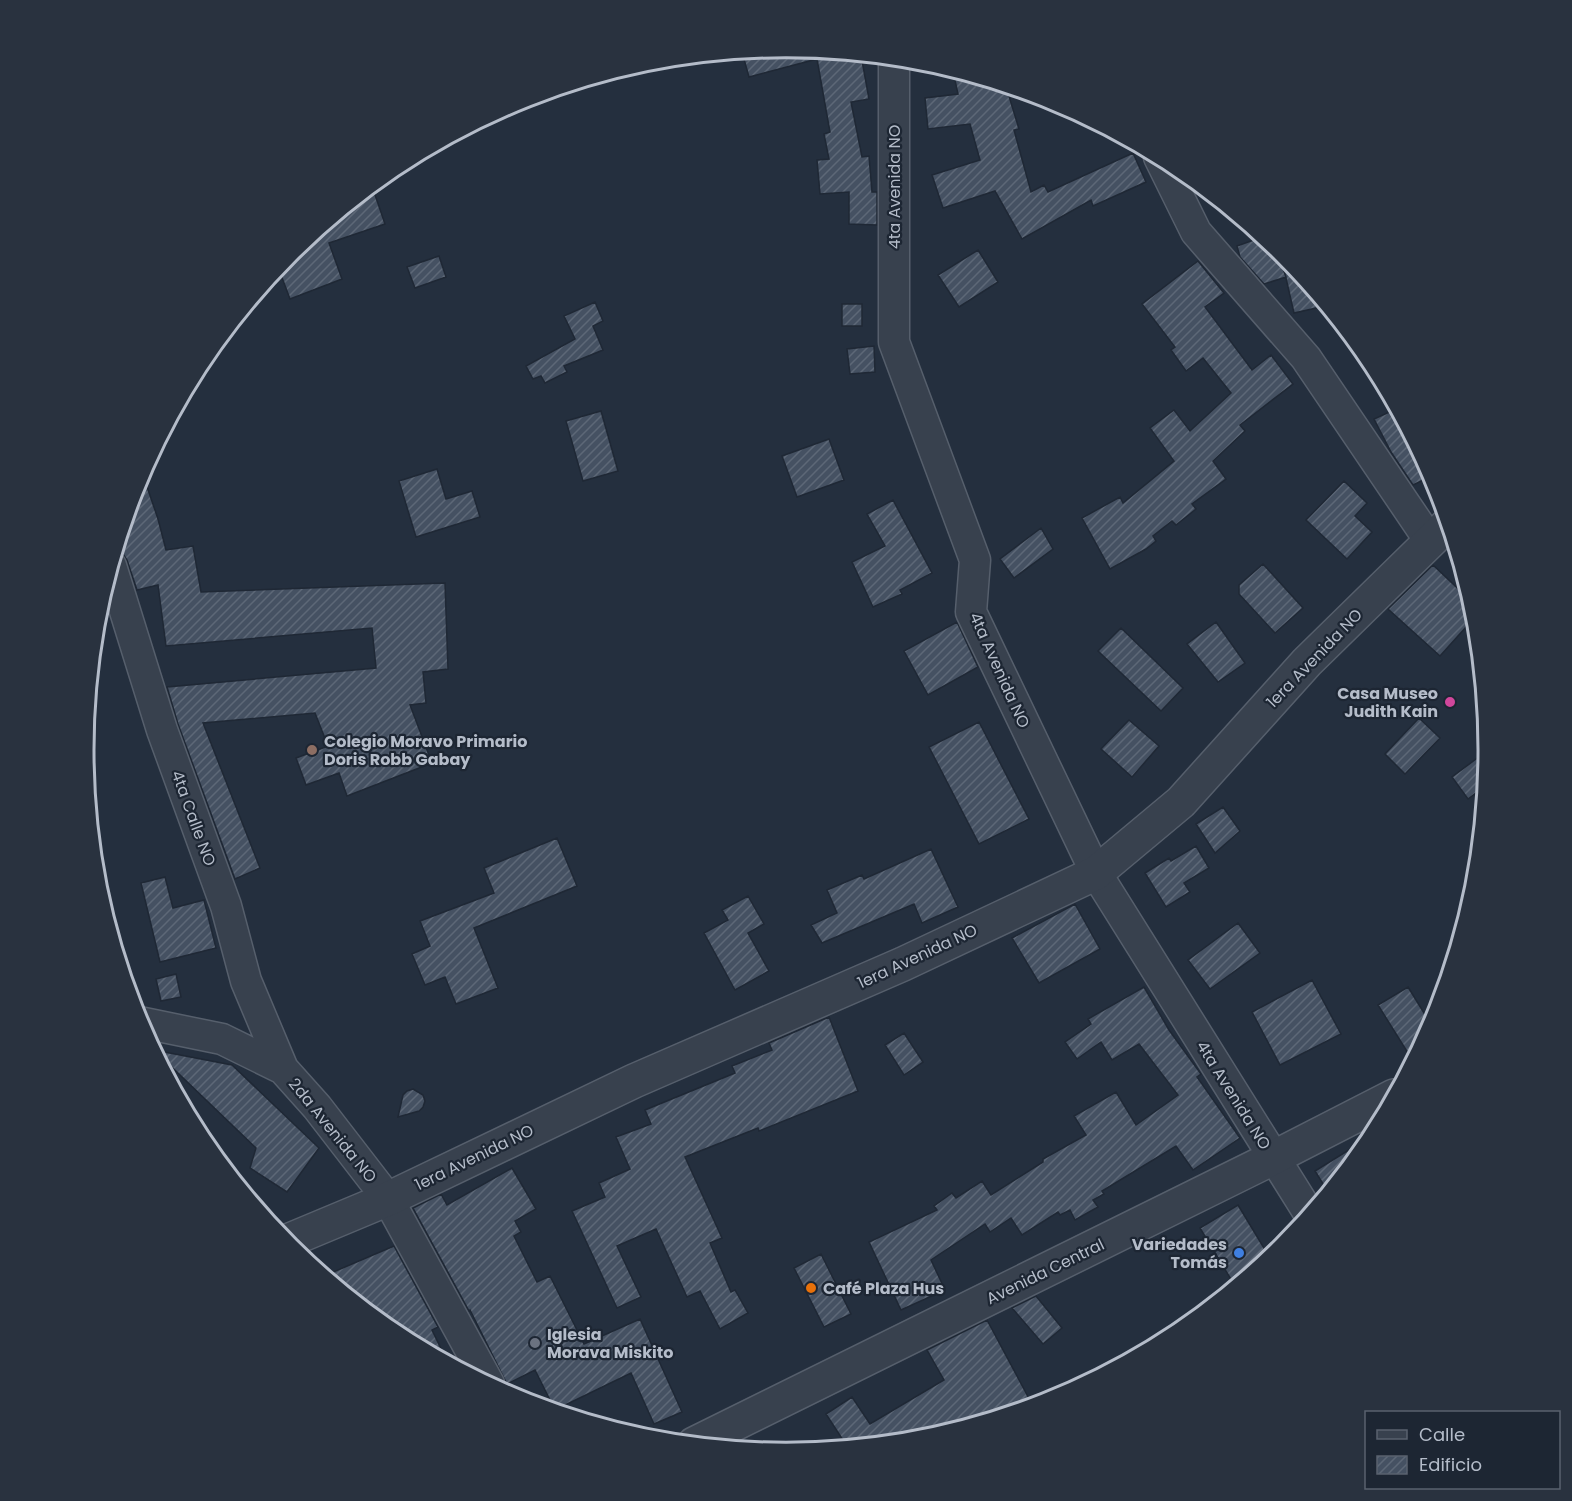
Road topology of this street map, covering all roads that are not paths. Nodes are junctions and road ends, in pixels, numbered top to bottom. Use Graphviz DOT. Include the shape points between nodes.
graph roads {
  1 [pos="894,67"];
  2 [pos="1167,173"];
  3 [pos="1439,532"];
  4 [pos="116,581"];
  5 [pos="1095,873"];
  6 [pos="151,1024"];
  7 [pos="283,1069"];
  8 [pos="1382,1102"];
  9 [pos="1273,1158"];
  10 [pos="388,1199"];
  11 [pos="1305,1208"];
  12 [pos="295,1238"];
  13 [pos="483,1372"];
  14 [pos="706,1438"];
  1 -- 5 [label="street, 4ta Avenida NO" via="894,342 975,560 971,612"];
  2 -- 3 [label="street" via="1196,232 1306,358"];
  3 -- 5 [label="street, 1era Avenida NO" via="1307,662 1181,802"];
  4 -- 7 [label="street, 4ta Calle NO" via="162,730 226,906 246,981"];
  5 -- 9 [label="street, 4ta Avenida NO"];
  5 -- 10 [label="street, 1era Avenida NO" via="903,964 634,1081"];
  6 -- 7 [label="street, 2da Avenida NO" via="222,1039"];
  7 -- 10 [label="street, 2da Avenida NO"];
  8 -- 9 [label="street, Avenida Central"];
  9 -- 11 [label="street, 4ta Avenida NO"];
  9 -- 14 [label="street, Avenida Central"];
  10 -- 12 [label="street, 1era Avenida NO"];
  10 -- 13 [label="street, 2da Avenida NO"];
}
